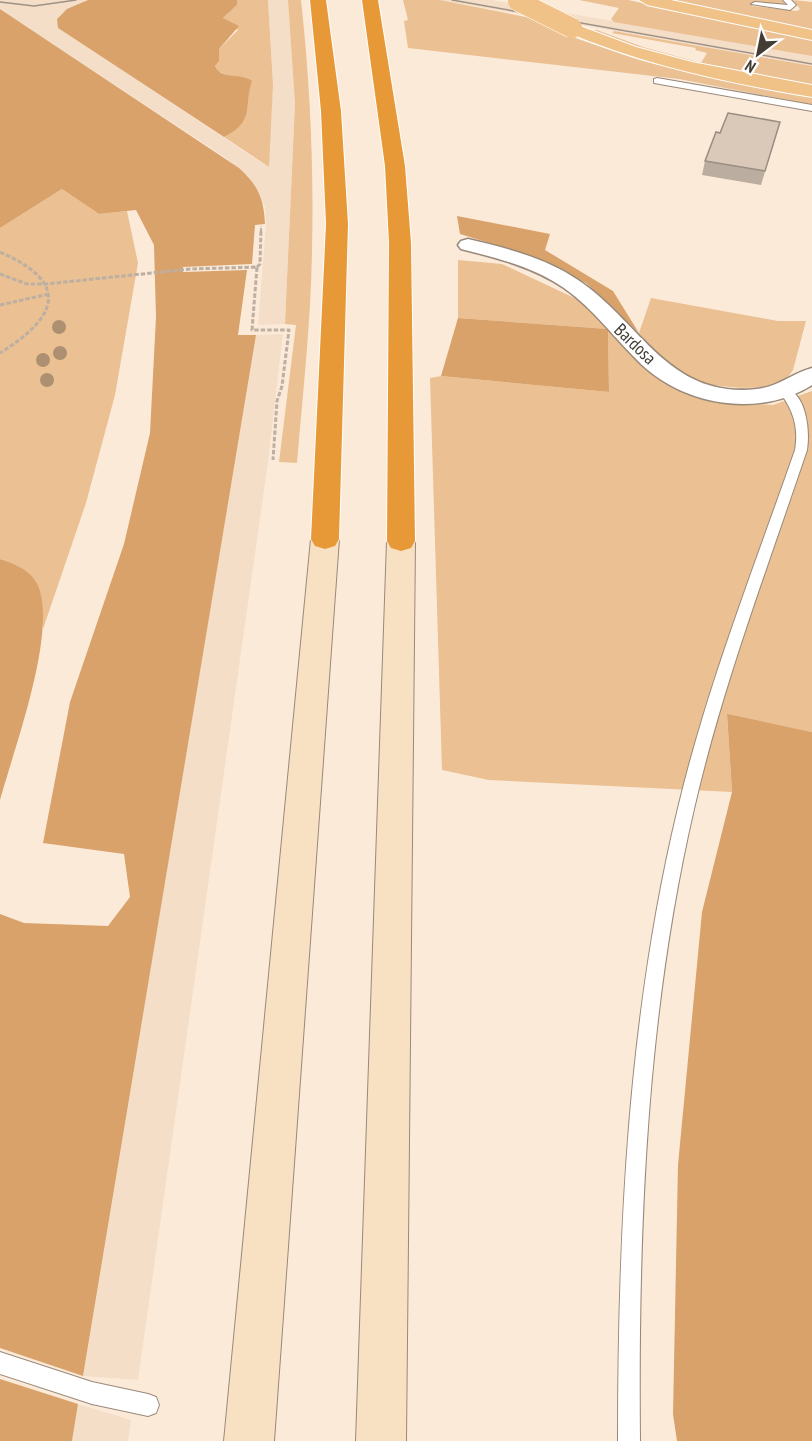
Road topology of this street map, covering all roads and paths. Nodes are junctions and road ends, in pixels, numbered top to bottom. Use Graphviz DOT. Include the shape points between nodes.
graph roads {
  1 [pos="318,0"];
  2 [pos="370,0"];
  3 [pos="518,0"];
  4 [pos="647,0"];
  5 [pos="787,0"];
  6 [pos="755,4"];
  7 [pos="812,35"];
  8 [pos="657,81"];
  9 [pos="812,90"];
  10 [pos="812,108"];
  11 [pos="261,226"];
  12 [pos="468,245"];
  13 [pos="0,252"];
  14 [pos="257,267"];
  15 [pos="0,274"];
  16 [pos="46,284"];
  17 [pos="50,294"];
  18 [pos="0,305"];
  19 [pos="0,353"];
  20 [pos="812,375"];
  21 [pos="785,391"];
  22 [pos="273,460"];
  23 [pos="325,539"];
  24 [pos="401,541"];
  25 [pos="0,1363"];
  26 [pos="148,1405"];
  27 [pos="249,1441"];
  28 [pos="381,1441"];
  29 [pos="629,1441"];
  1 -- 23 [label="highway" via="331,113 337,230"];
  2 -- 24 [label="highway" via="395,166 400,243"];
  3 -- 9 [label="main road, bridge" via="620,47 676,64"];
  4 -- 7 [label="main road"];
  5 -- 6 [label="lane" via="790,8"];
  8 -- 10 [label="lane"];
  11 -- 14 [label="path"];
  12 -- 21 [label="street, Bardosa" via="514,256 570,283 664,372 696,388 759,398"];
  13 -- 16 [label="path" via="36,270"];
  14 -- 16 [label="path" via="179,270"];
  14 -- 22 [label="path" via="252,330 289,330 276,410"];
  15 -- 16 [label="path" via="27,284"];
  16 -- 17 [label="path"];
  17 -- 18 [label="path"];
  17 -- 19 [label="path" via="48,312 42,321"];
  20 -- 21 [label="street, Bardosa"];
  21 -- 29 [label="lane" via="802,420 804,438 696,769 658,951 634,1189"];
  23 -- 27 [label="main road"];
  24 -- 28 [label="main road"];
  25 -- 26 [label="lane" via="122,1402"];
}
